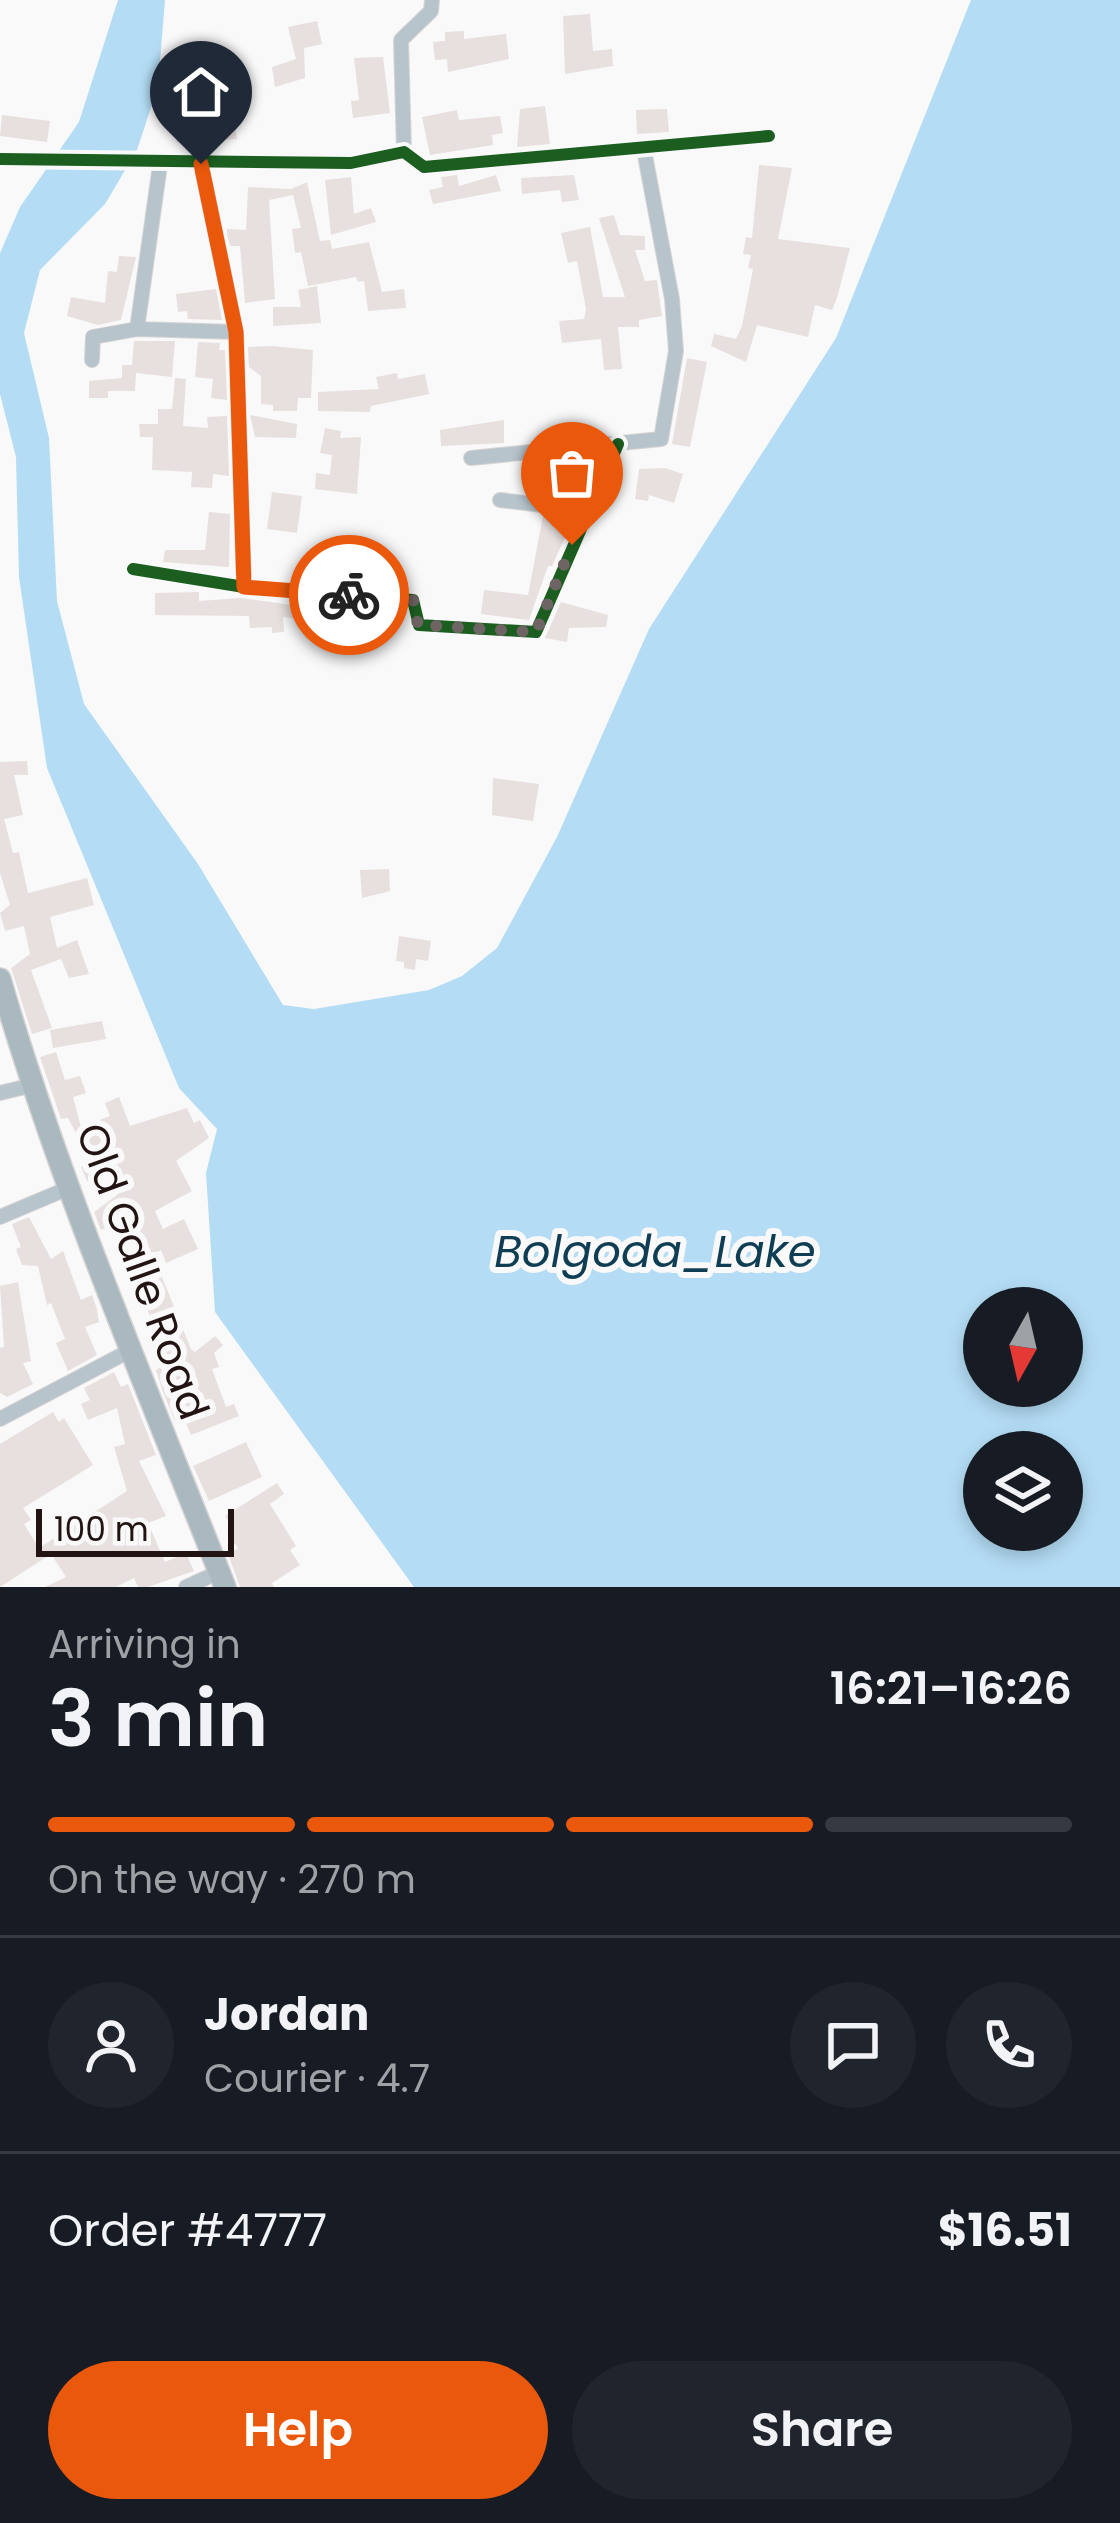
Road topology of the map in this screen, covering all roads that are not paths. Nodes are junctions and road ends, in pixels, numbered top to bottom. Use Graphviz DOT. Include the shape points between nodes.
graph roads {
  1 [pos="432,0"];
  2 [pos="769,136"];
  3 [pos="644,150"];
  4 [pos="404,152"];
  5 [pos="0,159"];
  6 [pos="156,164"];
  7 [pos="201,164"];
  8 [pos="136,329"];
  9 [pos="236,332"];
  10 [pos="92,360"];
  11 [pos="618,444"];
  12 [pos="471,458"];
  13 [pos="500,500"];
  14 [pos="586,510"];
  15 [pos="133,569"];
  16 [pos="244,587"];
  17 [pos="0,979"];
  18 [pos="33,1085"];
  19 [pos="0,1093"];
  20 [pos="71,1187"];
  21 [pos="0,1217"];
  22 [pos="130,1350"];
  23 [pos="0,1419"];
  24 [pos="222,1580"];
  25 [pos="186,1587"];
  1 -- 4 [label="street" via="401,40"];
  2 -- 3 [label="street"];
  3 -- 4 [label="street" via="424,167"];
  3 -- 11 [label="street" via="676,351 661,439"];
  4 -- 7 [label="street" via="351,163"];
  5 -- 6 [label="street"];
  6 -- 7 [label="street"];
  6 -- 8 [label="street"];
  7 -- 9 [label="street"];
  8 -- 9 [label="street"];
  8 -- 10 [label="street" via="93,337"];
  9 -- 16 [label="street"];
  11 -- 12 [label="street"];
  11 -- 14 [label="street"];
  13 -- 14 [label="street"];
  14 -- 16 [label="street" via="536,632 418,625 413,600"];
  15 -- 16 [label="street"];
  17 -- 18 [label="highway, Old Galle Road"];
  18 -- 19 [label="street"];
  18 -- 20 [label="highway, Old Galle Road"];
  20 -- 21 [label="street"];
  20 -- 22 [label="highway, Old Galle Road"];
  22 -- 23 [label="street"];
  22 -- 24 [label="highway, Old Galle Road"];
  24 -- 25 [label="street"];
}
